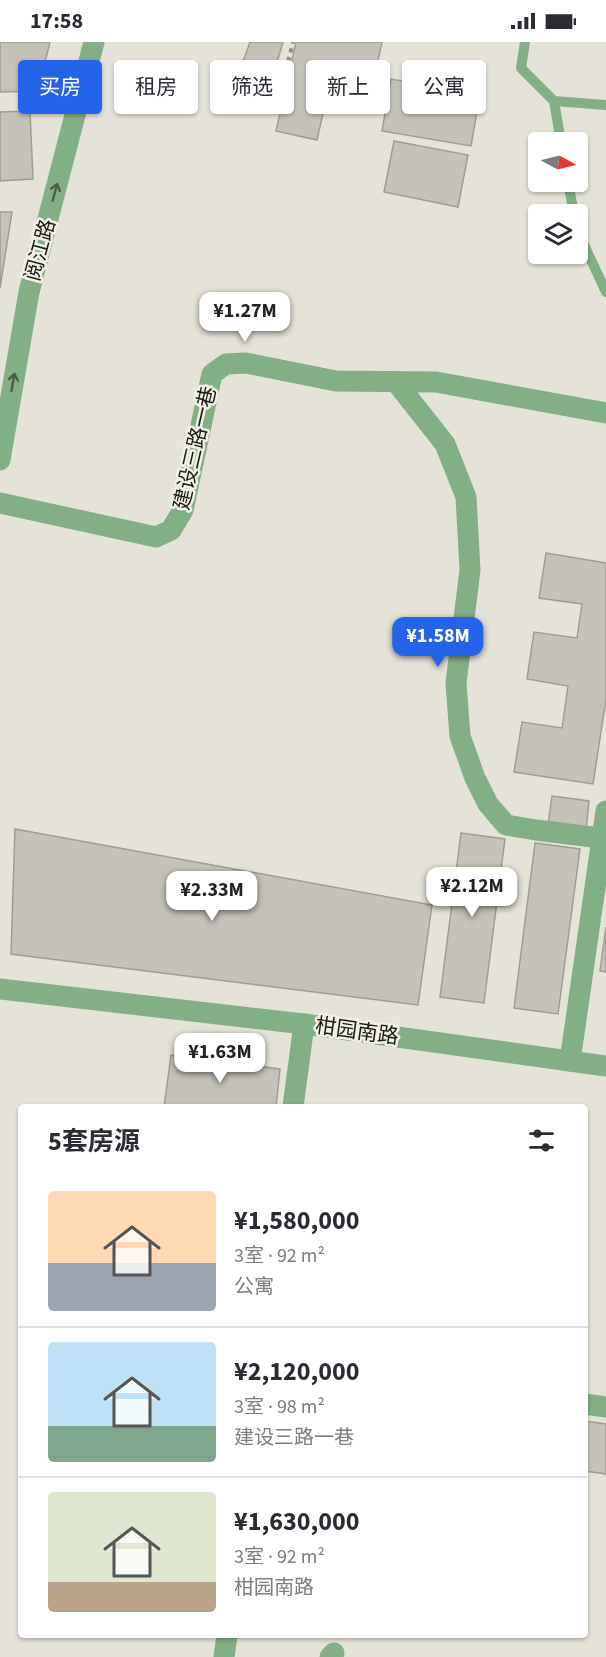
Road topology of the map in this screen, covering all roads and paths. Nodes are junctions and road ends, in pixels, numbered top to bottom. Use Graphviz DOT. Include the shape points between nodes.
graph roads {
  1 [pos="94,42"];
  2 [pos="293,42"];
  3 [pos="525,42"];
  4 [pos="288,60"];
  5 [pos="554,101"];
  6 [pos="606,105"];
  7 [pos="559,132"];
  8 [pos="588,253"];
  9 [pos="606,292"];
  10 [pos="396,382"];
  11 [pos="606,413"];
  12 [pos="0,460"];
  13 [pos="0,503"];
  14 [pos="606,811"];
  15 [pos="601,838"];
  16 [pos="0,989"];
  17 [pos="304,1024"];
  18 [pos="570,1061"];
  19 [pos="606,1066"];
  20 [pos="294,1104"];
  21 [pos="588,1404"];
  22 [pos="606,1407"];
  23 [pos="227,1638"];
  24 [pos="224,1657"];
  12 -- 1 [label="street, 阅江路, one-way" via="28,292"];
  2 -- 4 [label="path"];
  3 -- 5 [label="lane" via="521,68"];
  5 -- 6 [label="lane"];
  5 -- 7 [label="lane"];
  8 -- 9 [label="lane"];
  10 -- 11 [label="street, 建设三路一巷" via="436,382"];
  10 -- 13 [label="street, 建设三路一巷" via="336,381 246,363 226,364 212,374 183,510 171,530 156,537"];
  10 -- 15 [label="street" via="445,444 466,497 470,570 456,683 460,736 475,778 488,804 506,825"];
  14 -- 15 [label="street"];
  15 -- 18 [label="street"];
  16 -- 17 [label="street, 柑园南路"];
  17 -- 18 [label="street, 柑园南路"];
  17 -- 20 [label="street"];
  18 -- 19 [label="street, 柑园南路"];
  21 -- 22 [label="street"];
  23 -- 24 [label="street"];
}
